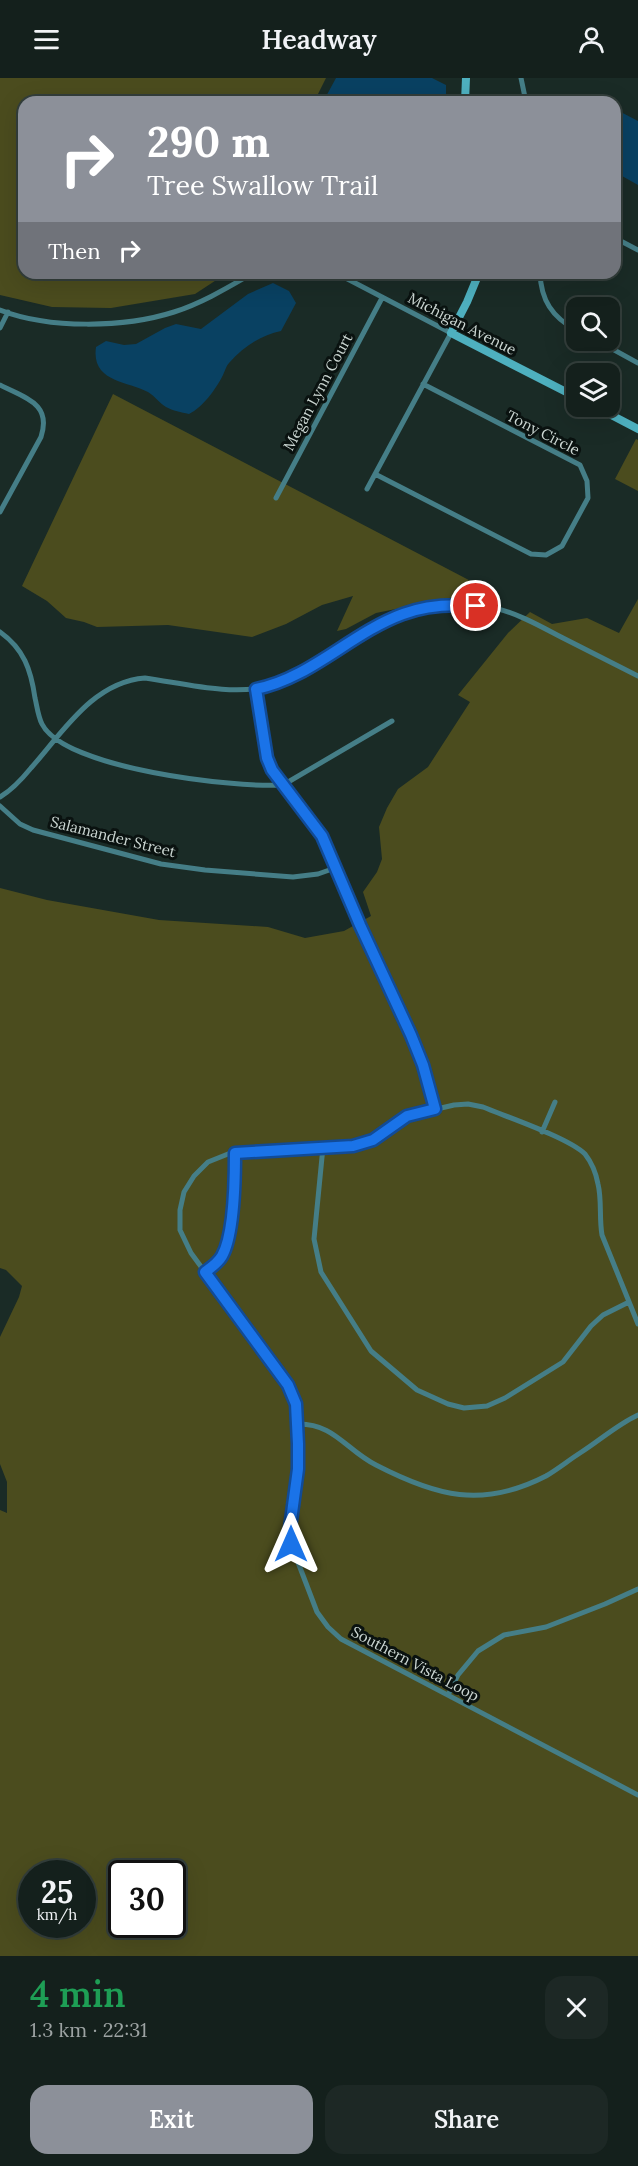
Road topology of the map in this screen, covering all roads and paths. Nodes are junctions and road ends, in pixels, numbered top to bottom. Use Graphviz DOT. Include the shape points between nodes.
graph roads {
  1 [pos="466,78"];
  2 [pos="521,78"];
  3 [pos="465,96"];
  4 [pos="525,96"];
  5 [pos="621,241"];
  6 [pos="638,250"];
  7 [pos="243,279"];
  8 [pos="347,279"];
  9 [pos="477,279"];
  10 [pos="540,279"];
  11 [pos="382,298"];
  12 [pos="0,309"];
  13 [pos="8,312"];
  14 [pos="566,324"];
  15 [pos="0,328"];
  16 [pos="451,333"];
  17 [pos="616,351"];
  18 [pos="638,363"];
  19 [pos="423,384"];
  20 [pos="0,385"];
  21 [pos="566,392"];
  22 [pos="615,417"];
  23 [pos="638,429"];
  24 [pos="375,474"];
  25 [pos="367,489"];
  26 [pos="276,498"];
  27 [pos="0,512"];
  28 [pos="0,632"];
  29 [pos="638,676"];
  30 [pos="256,689"];
  31 [pos="392,721"];
  32 [pos="56,740"];
  33 [pos="283,784"];
  34 [pos="0,797"];
  35 [pos="0,806"];
  36 [pos="335,868"];
  37 [pos="555,1102"];
  38 [pos="435,1109"];
  39 [pos="542,1132"];
  40 [pos="324,1148"];
  41 [pos="235,1153"];
  42 [pos="205,1272"];
  43 [pos="629,1302"];
  44 [pos="638,1324"];
  45 [pos="638,1415"];
  46 [pos="297,1424"];
  47 [pos="638,1588"];
  48 [pos="448,1695"];
  49 [pos="638,1795"];
  1 -- 3 [label="street"];
  2 -- 4 [label="street"];
  5 -- 6 [label="street"];
  7 -- 13 [label="street" via="196,304 140,320 70,324"];
  8 -- 11 [label="street, Michigan Avenue"];
  9 -- 16 [label="street"];
  10 -- 14 [label="street" via="540,291 551,310"];
  11 -- 16 [label="street, Michigan Avenue"];
  11 -- 26 [label="street, Megan Lynn Court"];
  12 -- 13 [label="street"];
  13 -- 15 [label="street"];
  16 -- 19 [label="street"];
  16 -- 21 [label="street, Michigan Avenue"];
  17 -- 18 [label="street"];
  19 -- 24 [label="street"];
  19 -- 24 [label="street, Tony Circle" via="580,465 587,481 588,498 562,546 546,555 531,554"];
  20 -- 27 [label="street" via="32,402 41,410 45,425"];
  22 -- 23 [label="street"];
  24 -- 25 [label="street"];
  28 -- 32 [label="street" via="24,656 42,725"];
  29 -- 30 [label="street" via="530,621 494,608 458,604 403,614 299,673"];
  30 -- 32 [label="street" via="224,690 131,679 101,692"];
  30 -- 33 [label="street" via="267,758"];
  31 -- 33 [label="street"];
  32 -- 33 [label="street" via="81,753 162,775 265,786"];
  32 -- 34 [label="street"];
  33 -- 36 [label="street" via="322,836"];
  35 -- 36 [label="street, Salamander Street" via="33,830 161,864 293,877"];
  36 -- 38 [label="street" via="411,1035"];
  37 -- 39 [label="street"];
  38 -- 39 [label="street, Southern Vista Loop" via="468,1104 483,1107"];
  38 -- 40 [label="street, Southern Vista Loop" via="407,1116 373,1140"];
  39 -- 43 [label="street, Southern Vista Loop" via="576,1148 593,1166 599,1186 602,1235"];
  40 -- 41 [label="street, Southern Vista Loop"];
  40 -- 43 [label="street" via="314,1239 321,1272 372,1352 417,1390 464,1408 487,1406 562,1362 603,1315"];
  41 -- 42 [label="street" via="229,1236 224,1254"];
  41 -- 42 [label="street, Southern Vista Loop" via="208,1162 184,1192 180,1230"];
  42 -- 46 [label="street, Southern Vista Loop" via="288,1385 296,1404"];
  43 -- 44 [label="street, Southern Vista Loop"];
  45 -- 46 [label="street" via="547,1475 518,1488 463,1496 424,1487 368,1461 321,1427"];
  46 -- 48 [label="street, Southern Vista Loop" via="298,1469 291,1544 316,1612 341,1639"];
  47 -- 48 [label="street" via="546,1627 504,1635 478,1651 458,1675"];
  48 -- 49 [label="street, Southern Vista Loop"];
}
